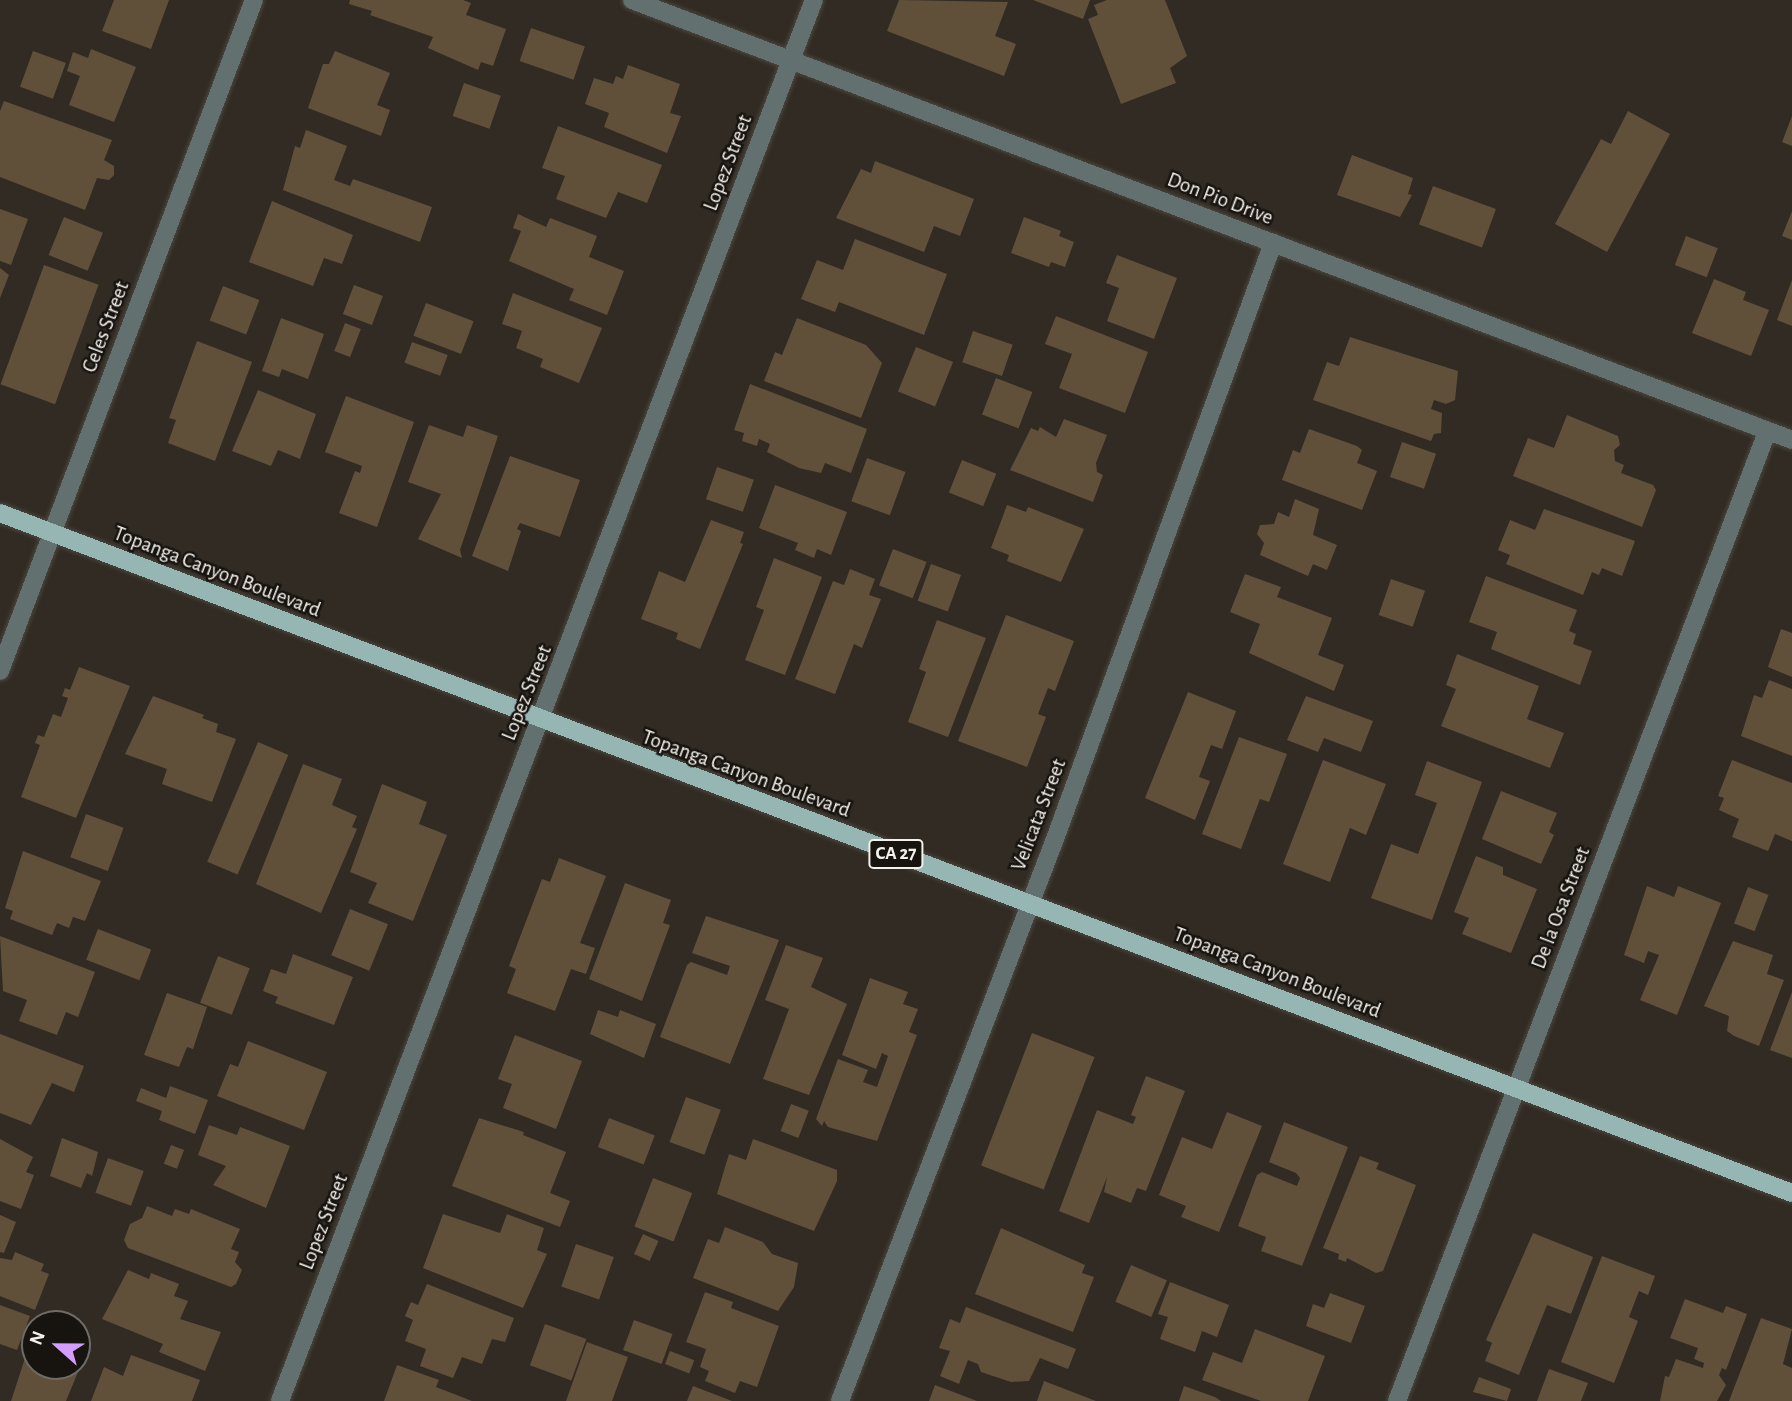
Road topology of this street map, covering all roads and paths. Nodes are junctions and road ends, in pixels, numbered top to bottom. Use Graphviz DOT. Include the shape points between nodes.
graph roads {
  1 [pos="254,0"];
  2 [pos="632,0"];
  3 [pos="814,0"];
  4 [pos="790,61"];
  5 [pos="1273,243"];
  6 [pos="1768,432"];
  7 [pos="1792,440"];
  8 [pos="0,513"];
  9 [pos="53,533"];
  10 [pos="0,671"];
  11 [pos="540,721"];
  12 [pos="1029,904"];
  13 [pos="1516,1088"];
  14 [pos="1792,1193"];
  15 [pos="280,1401"];
  16 [pos="840,1401"];
  17 [pos="1396,1401"];
  1 -- 9 [label="street, Celes Street"];
  2 -- 4 [label="street, Don Pio Drive"];
  3 -- 4 [label="street, Lopez Street"];
  4 -- 5 [label="street, Don Pio Drive"];
  4 -- 11 [label="street, Lopez Street"];
  5 -- 6 [label="street, Don Pio Drive"];
  5 -- 12 [label="street, Velicata Street"];
  6 -- 7 [label="street, Don Pio Drive"];
  6 -- 13 [label="street, De la Osa Street"];
  8 -- 9 [label="main road, Topanga Canyon Boulevard / CA 27"];
  9 -- 10 [label="street, Celes Street"];
  9 -- 11 [label="main road, Topanga Canyon Boulevard / CA 27"];
  11 -- 12 [label="main road, Topanga Canyon Boulevard / CA 27"];
  11 -- 15 [label="street, Lopez Street"];
  12 -- 13 [label="main road, Topanga Canyon Boulevard / CA 27"];
  12 -- 16 [label="street, Velicata Street"];
  13 -- 14 [label="main road, Topanga Canyon Boulevard / CA 27"];
  13 -- 17 [label="street, De la Osa Street"];
}
